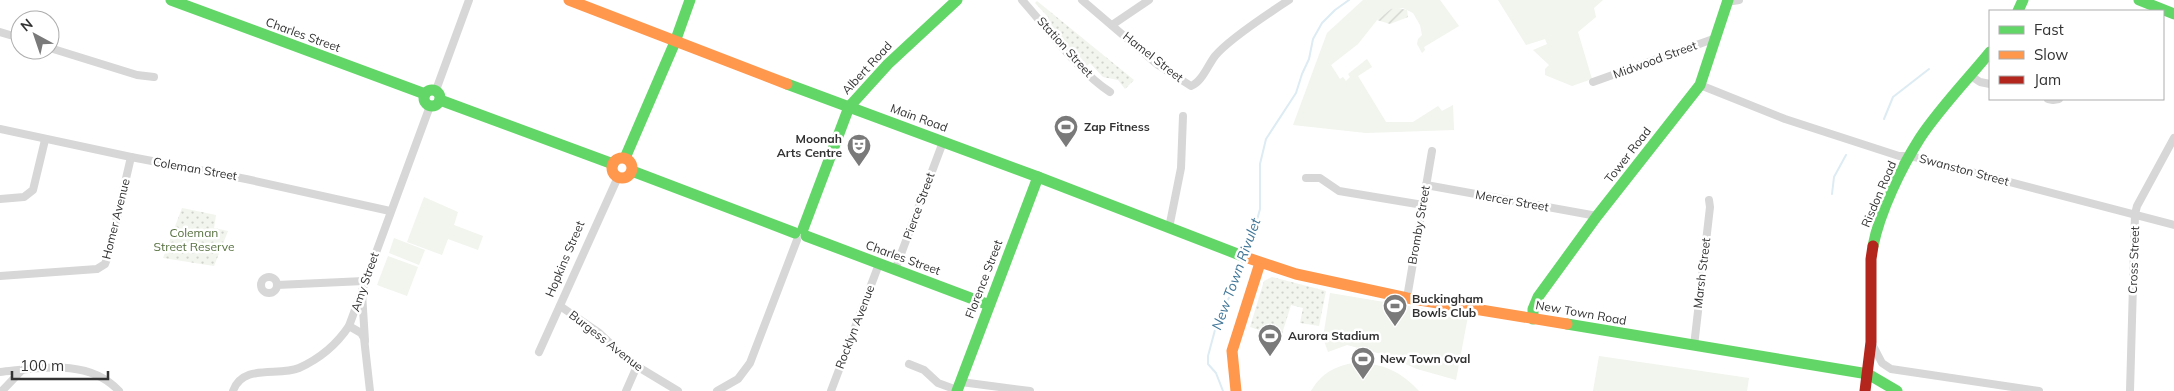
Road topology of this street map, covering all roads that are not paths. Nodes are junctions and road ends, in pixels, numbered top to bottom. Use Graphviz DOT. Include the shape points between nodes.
graph roads {
  1 [pos="171,0"];
  2 [pos="469,0"];
  3 [pos="569,0"];
  4 [pos="690,0"];
  5 [pos="957,0"];
  6 [pos="1022,0"];
  7 [pos="1082,0"];
  8 [pos="1149,0"];
  9 [pos="1289,0"];
  10 [pos="1739,0"];
  11 [pos="2139,0"];
  12 [pos="1727,1"];
  13 [pos="2174,14"];
  14 [pos="1112,25"];
  15 [pos="1715,41"];
  16 [pos="675,42"];
  17 [pos="60,51"];
  18 [pos="1989,53"];
  19 [pos="1970,76"];
  20 [pos="154,77"];
  21 [pos="1702,80"];
  22 [pos="1593,82"];
  23 [pos="1989,84"];
  24 [pos="1110,92"];
  25 [pos="425,94"];
  26 [pos="438,95"];
  27 [pos="430,106"];
  28 [pos="849,107"];
  29 [pos="1182,116"];
  30 [pos="0,129"];
  31 [pos="2174,138"];
  32 [pos="45,140"];
  33 [pos="943,142"];
  34 [pos="1432,151"];
  35 [pos="1910,156"];
  36 [pos="131,157"];
  37 [pos="625,158"];
  38 [pos="613,164"];
  39 [pos="632,171"];
  40 [pos="1038,176"];
  41 [pos="618,177"];
  42 [pos="1306,178"];
  43 [pos="1426,185"];
  44 [pos="0,199"];
  45 [pos="1709,200"];
  46 [pos="1422,205"];
  47 [pos="390,210"];
  48 [pos="2135,214"];
  49 [pos="1597,216"];
  50 [pos="2174,225"];
  51 [pos="1170,228"];
  52 [pos="800,234"];
  53 [pos="1255,261"];
  54 [pos="879,264"];
  55 [pos="895,270"];
  56 [pos="0,276"];
  57 [pos="363,284"];
  58 [pos="277,285"];
  59 [pos="1406,298"];
  60 [pos="989,305"];
  61 [pos="560,306"];
  62 [pos="1533,319"];
  63 [pos="349,326"];
  64 [pos="365,342"];
  65 [pos="1871,342"];
  66 [pos="1694,346"];
  67 [pos="539,352"];
  68 [pos="909,364"];
  69 [pos="637,366"];
  70 [pos="22,370"];
  71 [pos="0,372"];
  72 [pos="1868,374"];
  73 [pos="958,388"];
  74 [pos="2,391"];
  75 [pos="119,391"];
  76 [pos="233,391"];
  77 [pos="370,391"];
  78 [pos="626,391"];
  79 [pos="678,391"];
  80 [pos="717,391"];
  81 [pos="831,391"];
  82 [pos="1030,391"];
  83 [pos="1236,391"];
  84 [pos="1865,391"];
  85 [pos="1896,391"];
  86 [pos="2039,391"];
  87 [pos="2130,391"];
  1 -- 25 [label="street, Charles Street"];
  2 -- 26 [label="street"];
  3 -- 16 [label="street, Main Road"];
  4 -- 16 [label="street"];
  5 -- 28 [label="street, Albert Road" via="888,64"];
  6 -- 24 [label="street, Station Street" via="1086,72"];
  7 -- 14 [label="street, Hamel Street"];
  8 -- 14 [label="street"];
  9 -- 14 [label="street, Hamel Street" via="1218,52 1192,86 1158,65"];
  10 -- 12 [label="street"];
  11 -- 13 [label="street"];
  12 -- 15 [label="street, Tower Road"];
  15 -- 21 [label="street, Tower Road"];
  15 -- 22 [label="street, Midwood Street"];
  16 -- 28 [label="street, Main Road"];
  16 -- 37 [label="street"];
  17 -- 20 [label="street" via="137,76"];
  18 -- 19 [label="street, Risdon Road"];
  19 -- 23 [label="street"];
  19 -- 35 [label="street, Risdon Road" via="1921,137"];
  21 -- 35 [label="street, Swanston Street" via="1786,119 1900,156"];
  21 -- 49 [label="street, Tower Road"];
  25 -- 26 [label="street" via="430,90"];
  25 -- 27 [label="street" via="424,100"];
  26 -- 27 [label="street" via="437,104"];
  26 -- 38 [label="street"];
  27 -- 47 [label="street, Amy Street"];
  28 -- 33 [label="street, Main Road"];
  28 -- 52 [label="street, Albert Road"];
  29 -- 51 [label="street" via="1181,168"];
  30 -- 32 [label="street, Coleman Street"];
  31 -- 48 [label="street, Cross Street"];
  32 -- 36 [label="street, Coleman Street"];
  32 -- 44 [label="street" via="33,190 24,197"];
  33 -- 40 [label="street, Main Road"];
  33 -- 55 [label="street, Pierce Street"];
  34 -- 43 [label="street, Bromby Street"];
  35 -- 48 [label="street, Swanston Street"];
  35 -- 65 [label="street, Risdon Road" via="1886,206 1870,259"];
  36 -- 47 [label="street, Coleman Street"];
  36 -- 56 [label="street, Homer Avenue" via="105,264 97,269"];
  37 -- 38 [label="street" via="619,158"];
  37 -- 39 [label="street" via="630,162"];
  38 -- 41 [label="street" via="612,170"];
  39 -- 41 [label="street" via="627,176"];
  39 -- 52 [label="street, Charles Street"];
  40 -- 51 [label="street, Main Road"];
  40 -- 60 [label="street, Florence Street"];
  41 -- 61 [label="street, Hopkins Street"];
  42 -- 46 [label="street" via="1320,178 1339,191"];
  43 -- 46 [label="street, Bromby Street"];
  43 -- 49 [label="street, Mercer Street"];
  45 -- 66 [label="street, Marsh Street"];
  46 -- 59 [label="street, Bromby Street"];
  47 -- 57 [label="street, Amy Street"];
  48 -- 50 [label="street, Swanston Street"];
  48 -- 87 [label="street, Cross Street"];
  49 -- 62 [label="street, Tower Road" via="1538,297"];
  51 -- 53 [label="street, Main Road"];
  52 -- 54 [label="street, Charles Street"];
  52 -- 80 [label="street, Albert Road" via="747,368 732,384"];
  53 -- 59 [label="street, New Town Road" via="1330,283"];
  53 -- 83 [label="street" via="1232,352"];
  54 -- 55 [label="street, Charles Street"];
  54 -- 81 [label="street, Rocklyn Avenue"];
  55 -- 60 [label="street, Charles Street"];
  57 -- 58 [label="street"];
  57 -- 63 [label="street, Amy Street"];
  57 -- 64 [label="street"];
  59 -- 62 [label="street, New Town Road"];
  60 -- 73 [label="street, Florence Street"];
  61 -- 67 [label="street, Hopkins Street"];
  61 -- 69 [label="street, Burgess Avenue" via="598,332"];
  62 -- 66 [label="street, New Town Road"];
  63 -- 64 [label="street" via="361,333"];
  63 -- 76 [label="street, Amy Street" via="332,347 304,365 293,370 247,376"];
  64 -- 77 [label="street"];
  65 -- 72 [label="street, Risdon Road"];
  65 -- 86 [label="street" via="1882,363 1891,369"];
  66 -- 72 [label="street, New Town Road"];
  68 -- 73 [label="street" via="924,370 938,383"];
  69 -- 78 [label="street"];
  69 -- 79 [label="street, Burgess Avenue"];
  70 -- 71 [label="street"];
  70 -- 74 [label="street"];
  70 -- 75 [label="street" via="82,370 104,378"];
  72 -- 84 [label="street, Risdon Road"];
  72 -- 85 [label="street, New Town Road"];
  73 -- 82 [label="street"];
}
